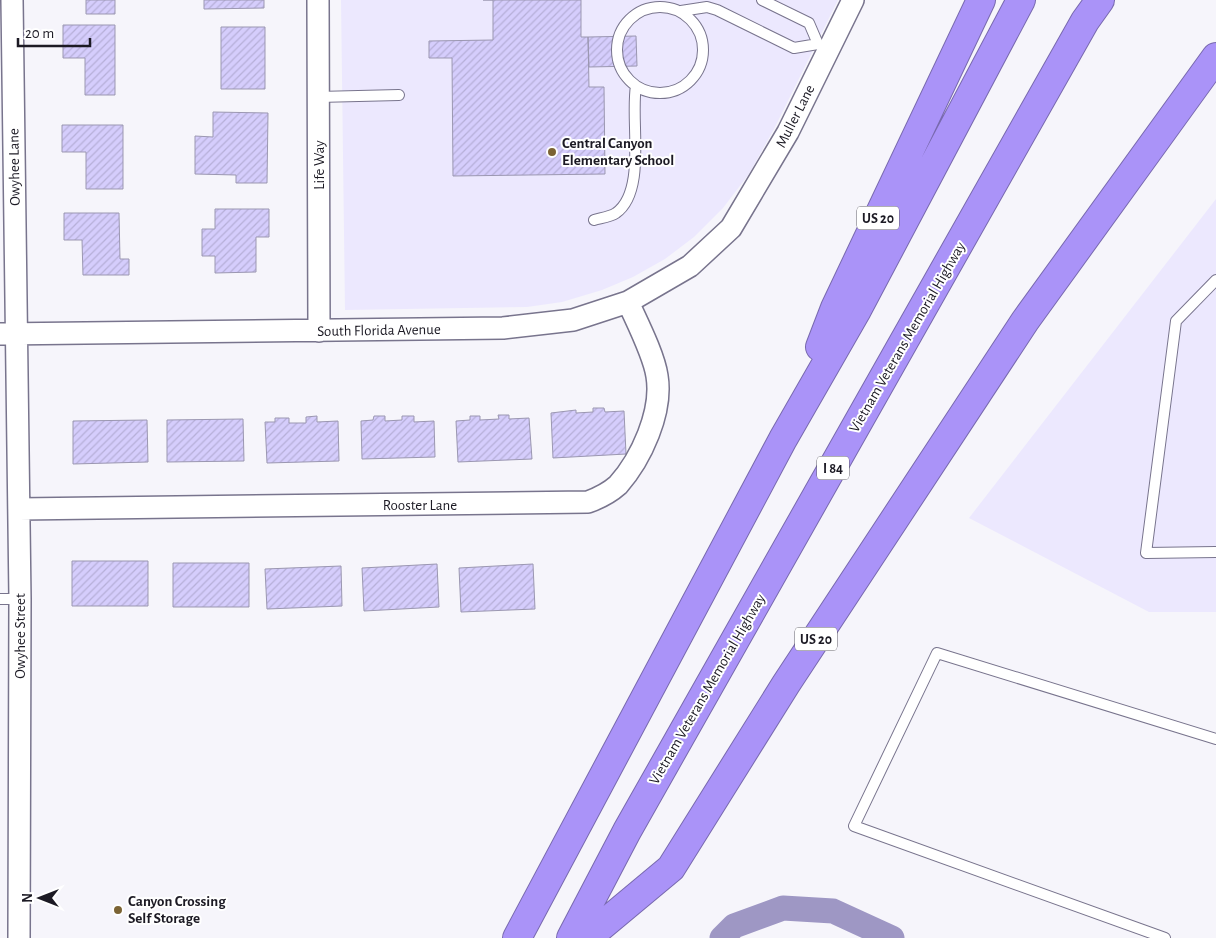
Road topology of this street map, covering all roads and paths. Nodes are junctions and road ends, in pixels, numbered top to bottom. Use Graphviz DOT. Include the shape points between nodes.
graph roads {
  1 [pos="12,0"];
  2 [pos="318,0"];
  3 [pos="762,0"];
  4 [pos="853,0"];
  5 [pos="981,0"];
  6 [pos="1022,0"];
  7 [pos="1100,0"];
  8 [pos="646,4"];
  9 [pos="681,11"];
  10 [pos="823,47"];
  11 [pos="1216,57"];
  12 [pos="636,86"];
  13 [pos="399,95"];
  14 [pos="318,96"];
  15 [pos="594,220"];
  16 [pos="731,228"];
  17 [pos="1216,280"];
  18 [pos="628,302"];
  19 [pos="319,331"];
  20 [pos="8,334"];
  21 [pos="783,439"];
  22 [pos="19,509"];
  23 [pos="1216,552"];
  24 [pos="10,599"];
  25 [pos="1216,739"];
  26 [pos="19,938"];
  27 [pos="517,938"];
  28 [pos="571,938"];
  29 [pos="587,938"];
  30 [pos="1165,938"];
  1 -- 20 [label="street, Owyhee Lane"];
  2 -- 14 [label="street, Life Way"];
  3 -- 10 [label="lane" via="809,23"];
  4 -- 10 [label="street, Muller Lane"];
  5 -- 21 [label="highway, US 20" via="835,308"];
  6 -- 21 [label="highway" via="857,310"];
  7 -- 28 [label="highway, Vietnam Veterans Memorial Highway / I 84" via="627,831"];
  8 -- 9 [label="lane"];
  8 -- 12 [label="lane" via="624,25 616,51 619,65"];
  9 -- 10 [label="lane" via="707,7 794,48"];
  9 -- 12 [label="lane" via="700,32 704,46 698,73 676,91 663,94"];
  10 -- 16 [label="street, Muller Lane" via="788,132"];
  11 -- 29 [label="highway, US 20" via="1025,321 786,684 671,868"];
  12 -- 15 [label="lane" via="632,189 616,213"];
  13 -- 14 [label="lane"];
  14 -- 19 [label="street, Life Way"];
  16 -- 18 [label="street, South Florida Avenue" via="690,266"];
  17 -- 23 [label="lane" via="1176,321 1146,553"];
  18 -- 19 [label="street, South Florida Avenue" via="572,320 503,328"];
  18 -- 22 [label="street, Rooster Lane" via="657,376 655,415 648,435 617,485 605,495 588,502"];
  19 -- 20 [label="street, South Florida Avenue"];
  20 -- 22 [label="street, Owyhee Street"];
  21 -- 27 [label="highway"];
  22 -- 24 [label="street, Owyhee Street"];
  24 -- 26 [label="street, Owyhee Street"];
  25 -- 30 [label="lane" via="936,653 854,826"];
}
